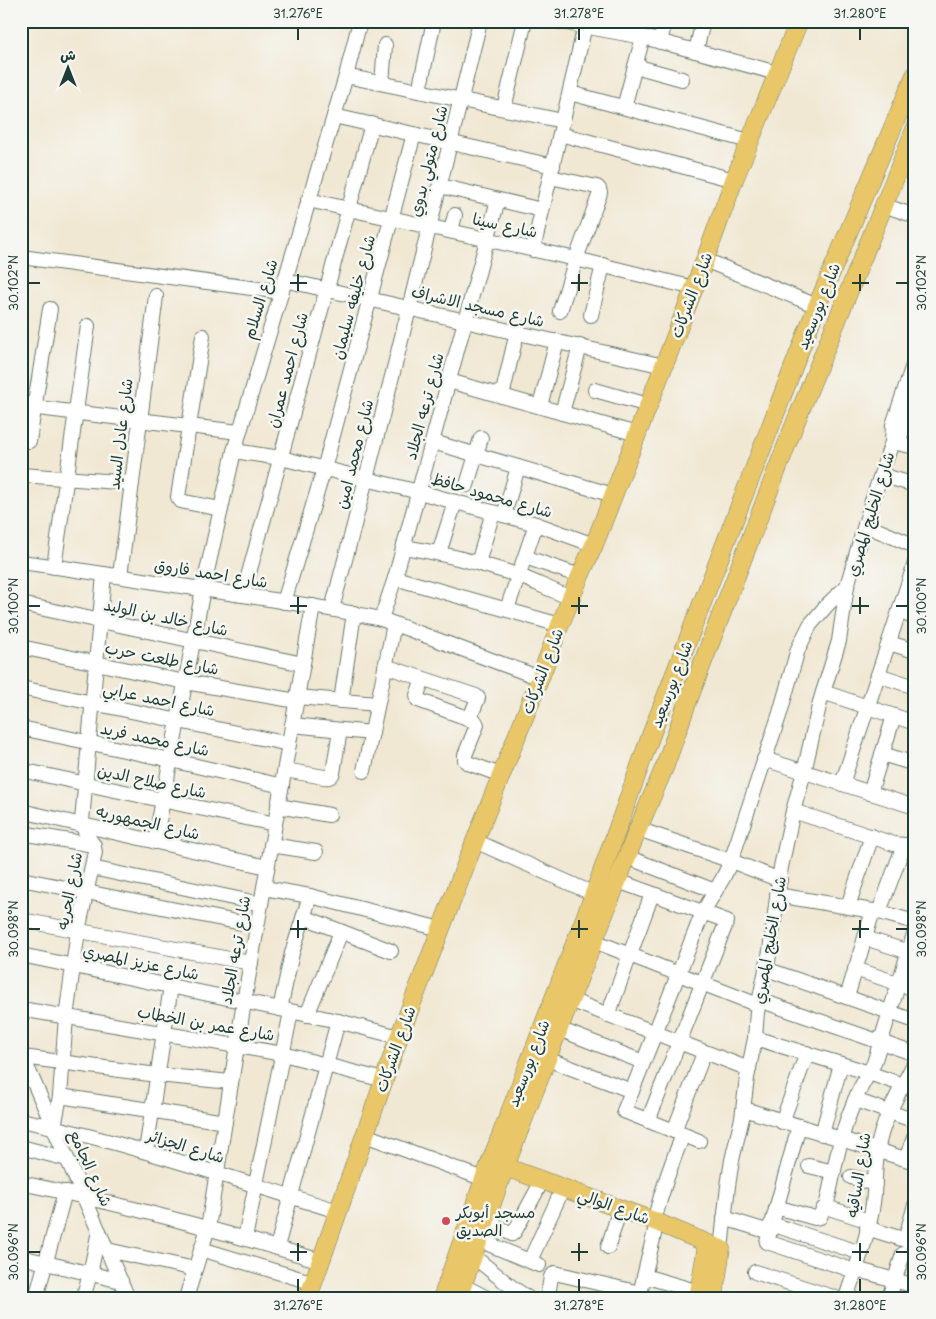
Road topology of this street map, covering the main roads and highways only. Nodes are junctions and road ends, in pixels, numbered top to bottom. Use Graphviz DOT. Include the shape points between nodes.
graph roads {
  1 [pos="799,21"];
  2 [pos="915,75"];
  3 [pos="915,129"];
  4 [pos="651,735"];
  5 [pos="675,738"];
  6 [pos="640,764"];
  7 [pos="665,766"];
  8 [pos="505,1167"];
  9 [pos="714,1246"];
  10 [pos="311,1290"];
  11 [pos="460,1292"];
  12 [pos="710,1295"];
  13 [pos="442,1298"];
  1 -- 10 [label="main road, شارع الشركات" via="749,141 664,366 399,1037"];
  2 -- 4 [label="main road, شارع بورسعيد" via="817,306"];
  3 -- 5 [label="main road, شارع بورسعيد" via="792,431"];
  4 -- 5 [label="main road" via="665,740"];
  4 -- 6 [label="main road, شارع بورسعيد"];
  5 -- 7 [label="main road, شارع بورسعيد"];
  6 -- 7 [label="main road" via="656,762"];
  6 -- 13 [label="main road, شارع بورسعيد"];
  7 -- 8 [label="main road, شارع بورسعيد"];
  8 -- 9 [label="main road, شارع الوالي" via="656,1221"];
  8 -- 11 [label="main road, شارع بورسعيد"];
  9 -- 12 [label="main road, شارع الخليج المصري"];
}
